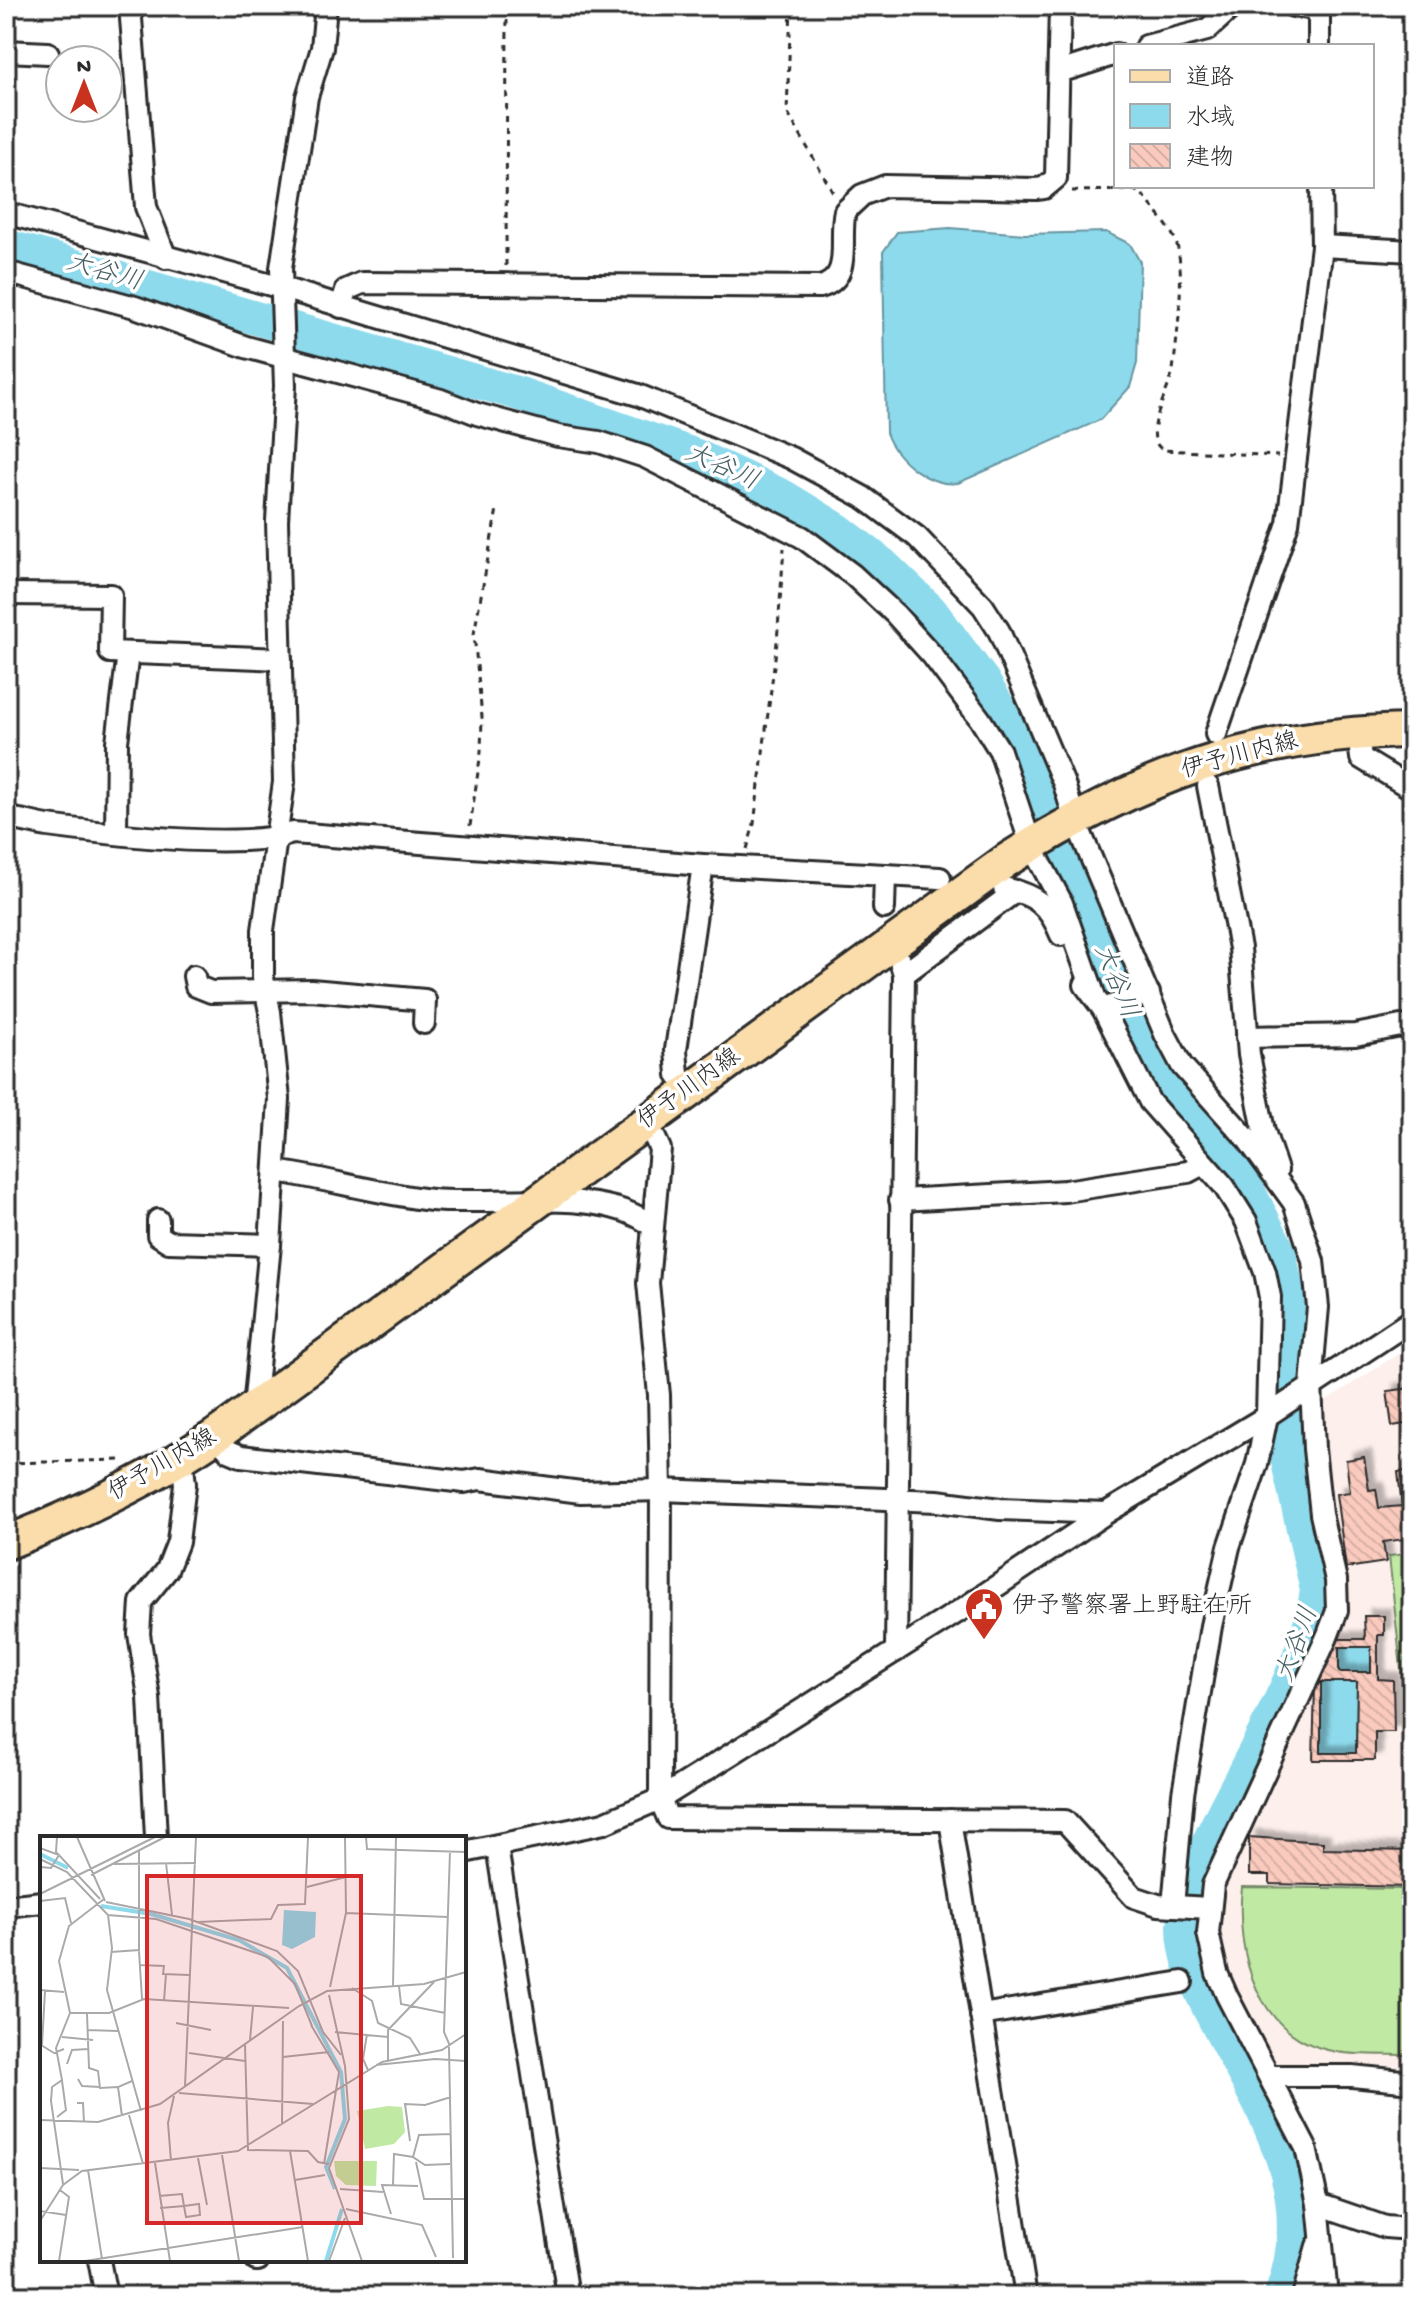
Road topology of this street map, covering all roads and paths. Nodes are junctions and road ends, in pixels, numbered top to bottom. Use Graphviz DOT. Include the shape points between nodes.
graph roads {
  1 [pos="130,6"];
  2 [pos="326,6"];
  3 [pos="507,6"];
  4 [pos="791,6"];
  5 [pos="1060,6"];
  6 [pos="1233,6"];
  7 [pos="1293,6"];
  8 [pos="1319,7"];
  9 [pos="1154,44"];
  10 [pos="1319,44"];
  11 [pos="6,51"];
  12 [pos="44,53"];
  13 [pos="1114,55"];
  14 [pos="1059,72"];
  15 [pos="1050,183"];
  16 [pos="1321,188"];
  17 [pos="847,206"];
  18 [pos="6,213"];
  19 [pos="1322,246"];
  20 [pos="1412,251"];
  21 [pos="166,258"];
  22 [pos="6,272"];
  23 [pos="506,283"];
  24 [pos="282,292"];
  25 [pos="341,307"];
  26 [pos="285,354"];
  27 [pos="1298,457"];
  28 [pos="497,509"];
  29 [pos="785,528"];
  30 [pos="6,594"];
  31 [pos="128,653"];
  32 [pos="281,659"];
  33 [pos="1412,731"];
  34 [pos="1216,734"];
  35 [pos="1358,734"];
  36 [pos="1208,786"];
  37 [pos="1412,789"];
  38 [pos="6,818"];
  39 [pos="116,832"];
  40 [pos="1051,832"];
  41 [pos="274,839"];
  42 [pos="466,846"];
  43 [pos="703,865"];
  44 [pos="742,867"];
  45 [pos="885,875"];
  46 [pos="940,878"];
  47 [pos="884,908"];
  48 [pos="194,976"];
  49 [pos="266,990"];
  50 [pos="1145,994"];
  51 [pos="1103,1003"];
  52 [pos="424,1023"];
  53 [pos="1412,1031"];
  54 [pos="1247,1037"];
  55 [pos="689,1091"];
  56 [pos="647,1121"];
  57 [pos="1203,1164"];
  58 [pos="276,1171"];
  59 [pos="1283,1189"];
  60 [pos="900,1200"];
  61 [pos="541,1201"];
  62 [pos="158,1220"];
  63 [pos="652,1226"];
  64 [pos="270,1245"];
  65 [pos="1412,1320"];
  66 [pos="1309,1387"];
  67 [pos="254,1408"];
  68 [pos="1270,1414"];
  69 [pos="215,1436"];
  70 [pos="182,1459"];
  71 [pos="122,1460"];
  72 [pos="6,1463"];
  73 [pos="661,1490"];
  74 [pos="896,1500"];
  75 [pos="1106,1513"];
  76 [pos="6,1543"];
  77 [pos="896,1651"];
  78 [pos="660,1799"];
  79 [pos="950,1820"];
  80 [pos="156,1836"];
  81 [pos="497,1847"];
  82 [pos="466,1852"];
  83 [pos="40,1902"];
  84 [pos="6,1906"];
  85 [pos="1177,1906"];
  86 [pos="1206,1907"];
  87 [pos="1182,1982"];
  88 [pos="981,2015"];
  89 [pos="1270,2076"];
  90 [pos="1412,2082"];
  91 [pos="1318,2204"];
  92 [pos="1412,2229"];
  93 [pos="1320,2235"];
  94 [pos="99,2262"];
  95 [pos="106,2296"];
  96 [pos="568,2296"];
  97 [pos="1026,2296"];
  98 [pos="1303,2296"];
  99 [pos="1327,2296"];
  1 -- 21 [label="street" via="144,195"];
  2 -- 24 [label="street" via="322,48 307,97 281,268"];
  3 -- 23 [label="path"];
  4 -- 17 [label="path" via="787,112 838,200"];
  5 -- 14 [label="street"];
  6 -- 9 [label="street" via="1207,30"];
  7 -- 8 [label="street"];
  8 -- 10 [label="street"];
  11 -- 12 [label="street"];
  13 -- 14 [label="street"];
  14 -- 15 [label="street" via="1058,173"];
  15 -- 17 [label="street" via="1036,189 885,186"];
  15 -- 27 [label="path" via="1064,191 1134,190 1176,242 1177,338 1172,376 1153,438 1157,447"];
  16 -- 19 [label="street"];
  17 -- 23 [label="street" via="841,273 820,287"];
  18 -- 21 [label="street"];
  19 -- 20 [label="street"];
  19 -- 27 [label="street"];
  21 -- 24 [label="street"];
  22 -- 26 [label="street"];
  23 -- 25 [label="street" via="362,283 346,290"];
  24 -- 25 [label="street"];
  24 -- 26 [label="street"];
  25 -- 40 [label="street" via="638,395 791,458 863,497 917,537 983,606 999,631 1064,784"];
  26 -- 29 [label="street" via="488,417 645,457"];
  26 -- 32 [label="street" via="277,521"];
  27 -- 34 [label="street" via="1288,523"];
  28 -- 42 [label="path" via="474,634 481,752"];
  29 -- 40 [label="street" via="853,575 932,655"];
  29 -- 44 [label="path" via="754,824"];
  30 -- 31 [label="street" via="111,595 110,652"];
  31 -- 32 [label="street"];
  31 -- 39 [label="street" via="117,742"];
  32 -- 41 [label="street" via="284,782"];
  33 -- 35 [label="main road, 伊予川内線"];
  35 -- 37 [label="street" via="1361,758"];
  35 -- 40 [label="main road, 伊予川内線" via="1254,748 1196,765"];
  36 -- 54 [label="street" via="1240,948"];
  38 -- 39 [label="street"];
  39 -- 41 [label="street"];
  40 -- 50 [label="street"];
  40 -- 51 [label="street" via="1062,903"];
  40 -- 55 [label="main road, 伊予川内線"];
  41 -- 42 [label="street" via="293,833"];
  41 -- 49 [label="street" via="263,930"];
  42 -- 43 [label="street"];
  43 -- 44 [label="street"];
  43 -- 55 [label="street" via="676,1050 678,1075"];
  44 -- 45 [label="street"];
  45 -- 46 [label="street"];
  45 -- 47 [label="street"];
  48 -- 49 [label="street" via="196,986 211,992"];
  49 -- 52 [label="street" via="425,1000"];
  49 -- 58 [label="street" via="279,1099"];
  50 -- 51 [label="street"];
  50 -- 59 [label="street" via="1182,1066 1248,1140"];
  51 -- 57 [label="street" via="1150,1102"];
  51 -- 60 [label="street" via="1078,978 1053,914 1042,901 1010,889 902,967"];
  53 -- 54 [label="street" via="1401,1026 1355,1035"];
  54 -- 59 [label="street" via="1264,1131"];
  55 -- 56 [label="main road, 伊予川内線"];
  56 -- 61 [label="main road, 伊予川内線"];
  56 -- 63 [label="street" via="660,1149"];
  57 -- 60 [label="street" via="1188,1172 1065,1191"];
  57 -- 68 [label="street" via="1246,1221 1265,1272 1272,1319"];
  58 -- 61 [label="street" via="433,1200"];
  58 -- 64 [label="street"];
  59 -- 66 [label="street" via="1294,1203 1313,1261 1318,1307"];
  60 -- 74 [label="street"];
  61 -- 63 [label="street" via="628,1209"];
  61 -- 67 [label="main road, 伊予川内線"];
  62 -- 64 [label="street" via="158,1235 169,1242"];
  63 -- 73 [label="street" via="648,1283"];
  64 -- 67 [label="street"];
  65 -- 66 [label="street"];
  66 -- 68 [label="street"];
  66 -- 86 [label="street" via="1337,1611"];
  67 -- 69 [label="main road, 伊予川内線"];
  68 -- 75 [label="street"];
  68 -- 85 [label="street" via="1211,1626 1183,1794"];
  69 -- 70 [label="main road, 伊予川内線"];
  69 -- 73 [label="street" via="241,1456 557,1491"];
  70 -- 76 [label="main road, 伊予川内線" via="86,1510"];
  70 -- 80 [label="street" via="185,1484 178,1542 167,1570 141,1602 139,1634 149,1697"];
  71 -- 72 [label="path"];
  73 -- 74 [label="street"];
  73 -- 78 [label="street"];
  74 -- 75 [label="street"];
  74 -- 77 [label="street"];
  75 -- 77 [label="street"];
  77 -- 78 [label="street"];
  78 -- 79 [label="street" via="668,1818"];
  78 -- 81 [label="street" via="604,1823"];
  79 -- 85 [label="street" via="1065,1821 1134,1897"];
  79 -- 88 [label="street"];
  81 -- 82 [label="street"];
  81 -- 96 [label="street"];
  83 -- 84 [label="street"];
  85 -- 86 [label="street"];
  86 -- 89 [label="street" via="1217,1973"];
  87 -- 88 [label="street"];
  88 -- 97 [label="street"];
  89 -- 90 [label="street"];
  89 -- 91 [label="street" via="1306,2148"];
  91 -- 92 [label="street" via="1385,2227"];
  91 -- 93 [label="street"];
  93 -- 98 [label="street"];
  93 -- 99 [label="street"];
  94 -- 95 [label="street"];
}
